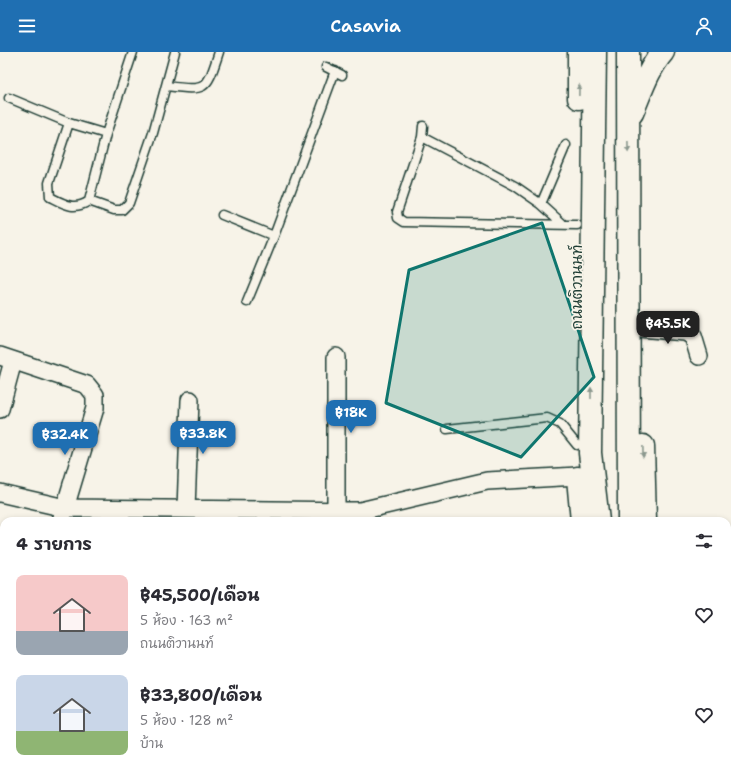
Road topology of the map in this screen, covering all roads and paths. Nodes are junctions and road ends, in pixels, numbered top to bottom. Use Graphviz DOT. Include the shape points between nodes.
graph roads {
  1 [pos="133,52"];
  2 [pos="175,52"];
  3 [pos="219,52"];
  4 [pos="579,52"];
  5 [pos="595,52"];
  6 [pos="605,52"];
  7 [pos="628,52"];
  8 [pos="663,52"];
  9 [pos="326,67"];
  10 [pos="166,86"];
  11 [pos="9,98"];
  12 [pos="69,123"];
  13 [pos="628,124"];
  14 [pos="423,126"];
  15 [pos="106,134"];
  16 [pos="422,137"];
  17 [pos="566,145"];
  18 [pos="629,175"];
  19 [pos="89,201"];
  20 [pos="541,204"];
  21 [pos="222,215"];
  22 [pos="570,224"];
  23 [pos="274,236"];
  24 [pos="246,302"];
  25 [pos="640,328"];
  26 [pos="699,356"];
  27 [pos="336,357"];
  28 [pos="6,359"];
  29 [pos="190,400"];
  30 [pos="0,408"];
  31 [pos="448,429"];
  32 [pos="584,438"];
  33 [pos="578,476"];
  34 [pos="0,493"];
  35 [pos="186,509"];
  36 [pos="336,510"];
  37 [pos="63,515"];
  38 [pos="582,517"];
  39 [pos="598,517"];
  40 [pos="605,517"];
  41 [pos="629,517"];
  42 [pos="645,517"];
  1 -- 15 [label="lane"];
  2 -- 10 [label="lane"];
  3 -- 10 [label="lane" via="209,81 203,86 193,89"];
  22 -- 4 [label="main road, ถนนติวานนท์, one-way"];
  32 -- 5 [label="main road, one-way"];
  6 -- 40 [label="main road, ถนนติวานนท์"];
  7 -- 13 [label="main road"];
  8 -- 13 [label="main road" via="649,73"];
  9 -- 23 [label="lane" via="339,73"];
  10 -- 19 [label="lane" via="129,203 122,210 114,210"];
  11 -- 12 [label="lane"];
  12 -- 15 [label="lane"];
  12 -- 19 [label="lane" via="49,183 50,196 69,206 83,205"];
  13 -- 18 [label="main road, one-way"];
  14 -- 16 [label="lane"];
  15 -- 19 [label="lane"];
  16 -- 20 [label="lane" via="515,186"];
  16 -- 22 [label="lane" via="397,212 398,218 404,222"];
  17 -- 20 [label="lane"];
  18 -- 25 [label="main road"];
  18 -- 41 [label="main road"];
  20 -- 22 [label="lane"];
  21 -- 23 [label="lane"];
  22 -- 32 [label="main road, ถนนติวานนท์"];
  23 -- 24 [label="lane"];
  25 -- 26 [label="street" via="685,332 693,336"];
  25 -- 42 [label="main road, one-way"];
  27 -- 36 [label="street"];
  28 -- 30 [label="street"];
  28 -- 37 [label="street" via="87,385 95,395 95,408"];
  29 -- 35 [label="street"];
  31 -- 32 [label="lane" via="546,418"];
  32 -- 33 [label="main road, ถนนติวานนท์"];
  32 -- 39 [label="main road" via="590,452"];
  33 -- 36 [label="street" via="487,481 360,511"];
  33 -- 38 [label="main road, ถนนติวานนท์"];
  34 -- 37 [label="street"];
  35 -- 36 [label="street"];
  35 -- 37 [label="street"];
}
